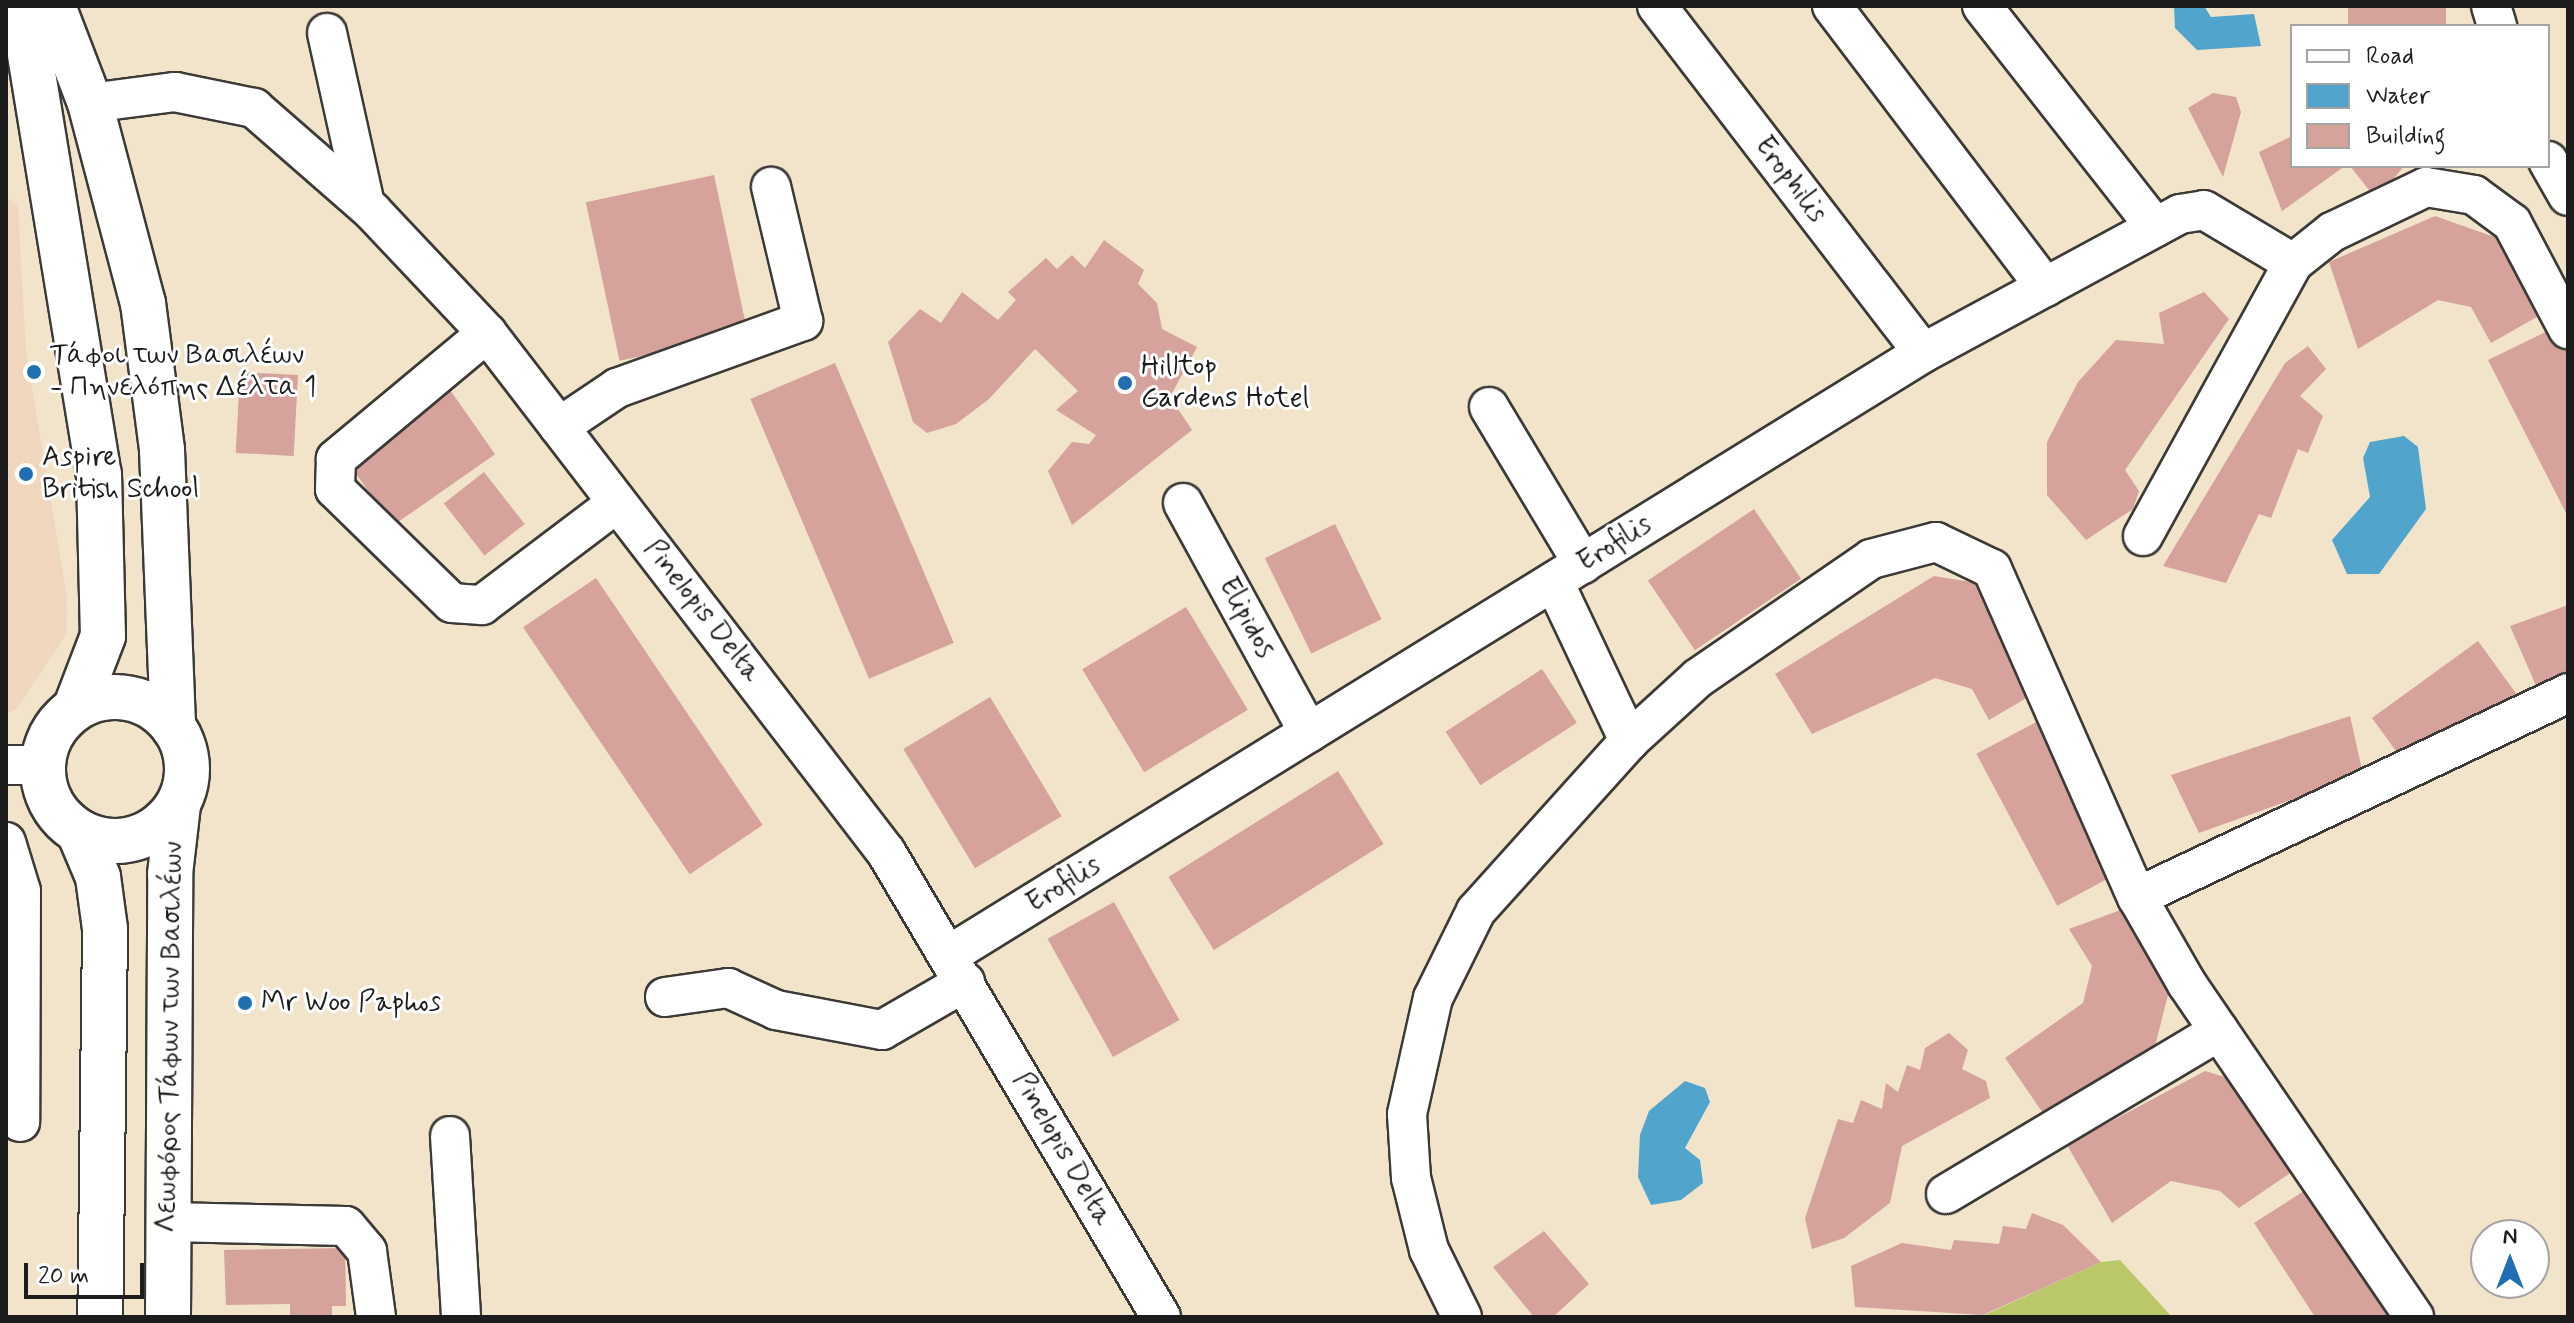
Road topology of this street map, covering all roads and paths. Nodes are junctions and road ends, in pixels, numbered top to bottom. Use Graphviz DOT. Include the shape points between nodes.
graph roads {
  1 [pos="22,6"];
  2 [pos="53,6"];
  3 [pos="1657,6"];
  4 [pos="1832,6"];
  5 [pos="1982,6"];
  6 [pos="327,33"];
  7 [pos="90,103"];
  8 [pos="2550,164"];
  9 [pos="2427,177"];
  10 [pos="771,187"];
  11 [pos="2568,196"];
  12 [pos="365,204"];
  13 [pos="2155,227"];
  14 [pos="2293,263"];
  15 [pos="2045,287"];
  16 [pos="2568,329"];
  17 [pos="487,333"];
  18 [pos="1923,353"];
  19 [pos="1489,407"];
  20 [pos="559,427"];
  21 [pos="617,503"];
  22 [pos="1183,503"];
  23 [pos="2143,536"];
  24 [pos="1568,573"];
  25 [pos="2568,693"];
  26 [pos="75,709"];
  27 [pos="173,727"];
  28 [pos="1309,733"];
  29 [pos="1629,741"];
  30 [pos="24,765"];
  31 [pos="178,805"];
  32 [pos="79,832"];
  33 [pos="6,842"];
  34 [pos="2137,897"];
  35 [pos="957,969"];
  36 [pos="665,997"];
  37 [pos="2219,1031"];
  38 [pos="20,1122"];
  39 [pos="450,1136"];
  40 [pos="1946,1194"];
  41 [pos="168,1222"];
  42 [pos="100,1317"];
  43 [pos="168,1317"];
  44 [pos="376,1317"];
  45 [pos="461,1317"];
  46 [pos="1161,1317"];
  47 [pos="1462,1317"];
  48 [pos="2414,1317"];
  1 -- 26 [label="main road" via="99,474 103,636"];
  2 -- 7 [label="main road"];
  3 -- 18 [label="street, Erophilis"];
  4 -- 15 [label="street"];
  5 -- 13 [label="street"];
  6 -- 12 [label="street"];
  7 -- 12 [label="street, Pinelopis Delta" via="175,92 254,108"];
  7 -- 27 [label="main road" via="153,367"];
  8 -- 11 [label="street"];
  9 -- 14 [label="street" via="2332,232"];
  9 -- 16 [label="street" via="2494,204 2512,223"];
  10 -- 20 [label="street" via="803,321 617,388"];
  12 -- 17 [label="street, Pinelopis Delta"];
  13 -- 14 [label="street, Erofilis" via="2204,210"];
  13 -- 15 [label="street, Erofilis"];
  14 -- 23 [label="street"];
  15 -- 18 [label="street, Erofilis"];
  17 -- 20 [label="street, Pinelopis Delta"];
  17 -- 21 [label="street" via="336,459 335,489 452,603 482,605"];
  18 -- 24 [label="street, Erofilis"];
  19 -- 24 [label="street"];
  20 -- 21 [label="street, Pinelopis Delta"];
  21 -- 35 [label="street, Pinelopis Delta" via="886,852"];
  22 -- 28 [label="street, Elipidos"];
  24 -- 28 [label="street, Erofilis"];
  24 -- 29 [label="street"];
  25 -- 34 [label="street"];
  26 -- 27 [label="main road" via="119,697 142,702"];
  26 -- 30 [label="main road"];
  27 -- 31 [label="main road" via="188,767"];
  28 -- 35 [label="street, Erofilis"];
  29 -- 34 [label="street" via="1698,678 1871,559 1903,545 1964,550 1992,569 2010,602"];
  29 -- 47 [label="street" via="1476,911 1415,1053 1407,1114 1411,1178 1429,1250"];
  30 -- 32 [label="main road"];
  31 -- 32 [label="main road" via="144,835 101,840"];
  31 -- 41 [label="main road, Λεωφόρος Τάφων των Βασιλέων" via="170,874"];
  32 -- 42 [label="main road" via="98,877 105,929"];
  33 -- 38 [label="street" via="21,891"];
  34 -- 37 [label="street"];
  35 -- 36 [label="street, Erofilis" via="882,1030 776,1010 728,988"];
  35 -- 46 [label="street, Pinelopis Delta"];
  37 -- 40 [label="street"];
  37 -- 48 [label="street"];
  39 -- 45 [label="street"];
  41 -- 43 [label="main road, Λεωφόρος Τάφων των Βασιλέων"];
  41 -- 44 [label="street" via="346,1226 367,1251"];
}
